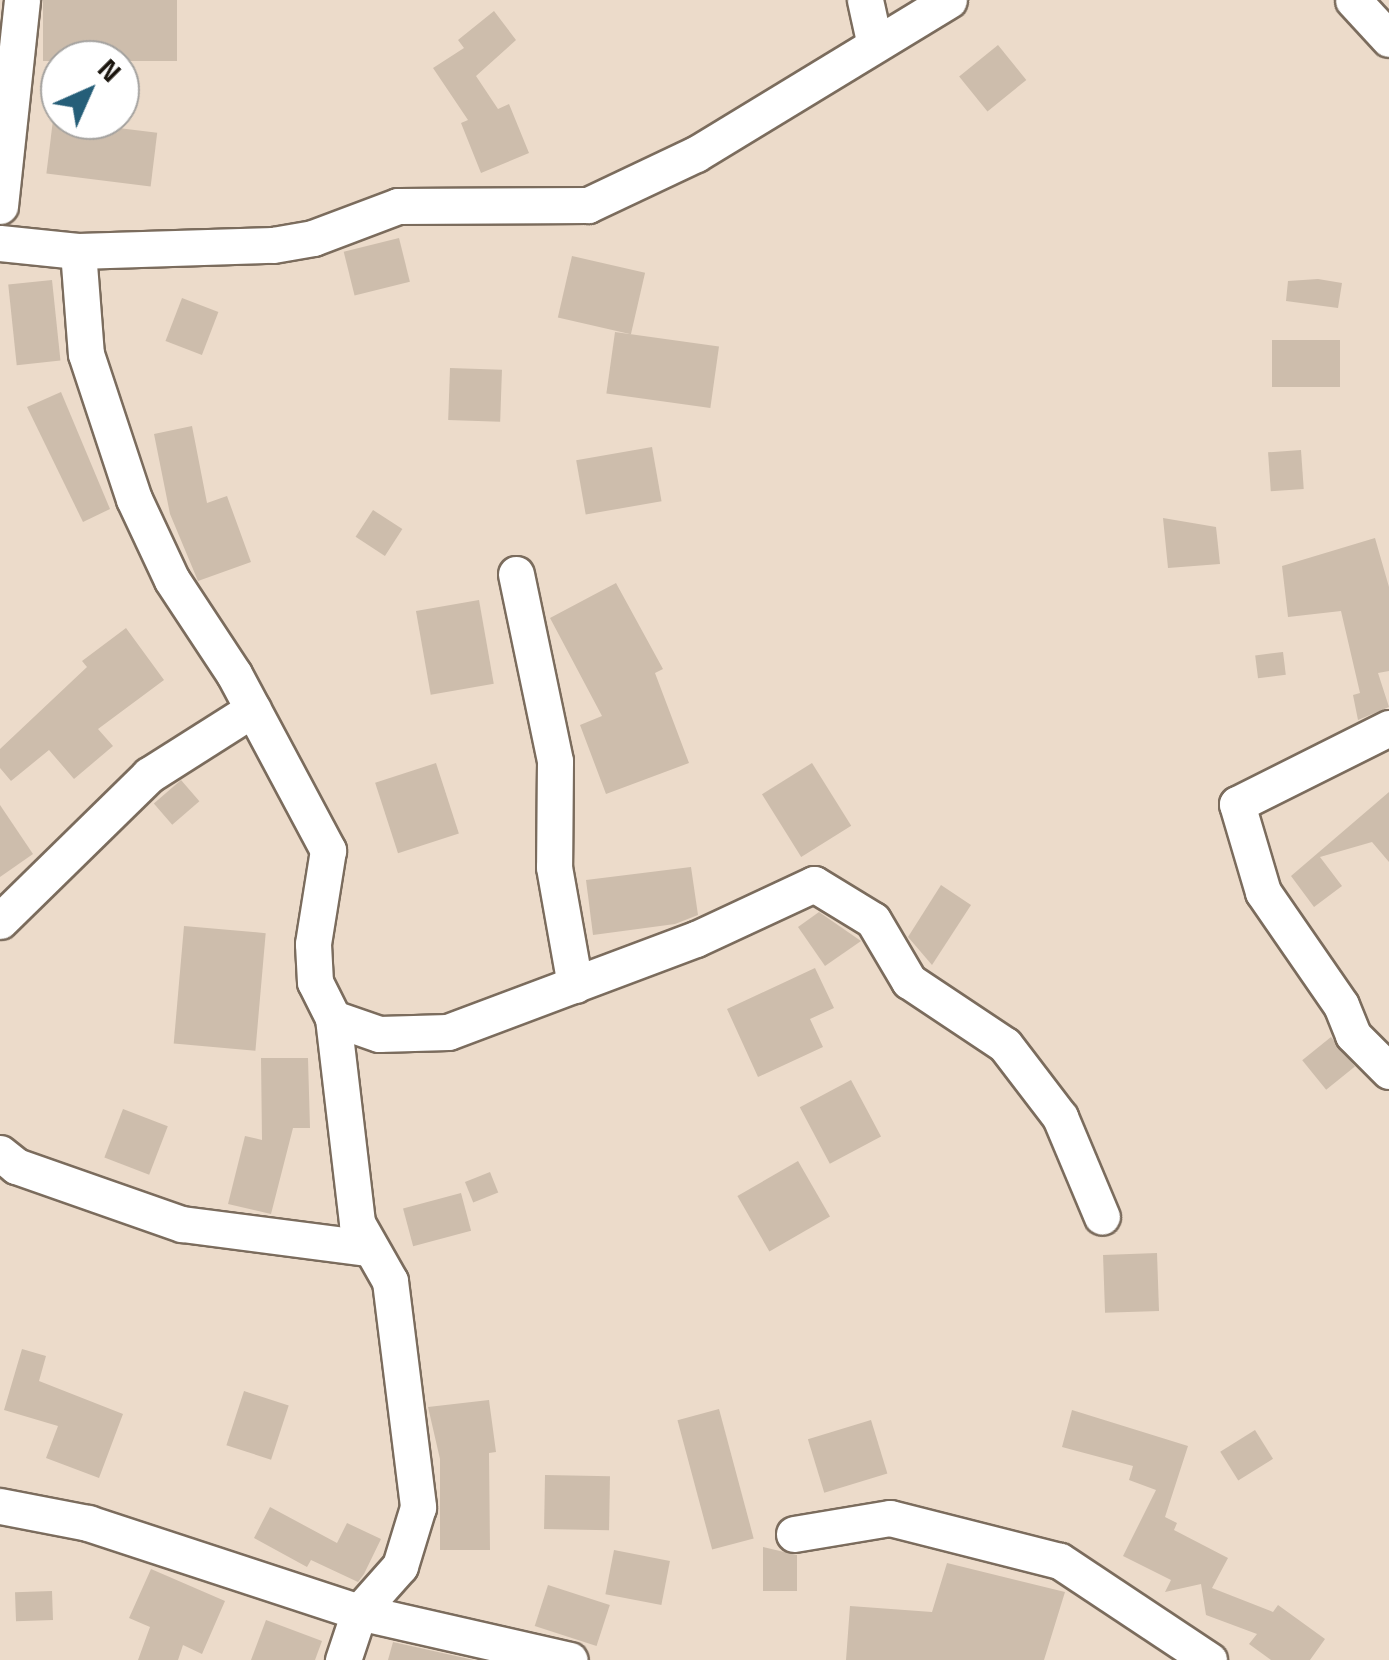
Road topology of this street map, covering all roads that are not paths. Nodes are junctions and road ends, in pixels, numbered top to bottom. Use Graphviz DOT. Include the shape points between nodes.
graph roads {
  1 [pos="22,0"];
  2 [pos="865,0"];
  3 [pos="949,0"];
  4 [pos="1353,0"];
  5 [pos="1389,39"];
  6 [pos="874,41"];
  7 [pos="0,206"];
  8 [pos="0,243"];
  9 [pos="78,251"];
  10 [pos="516,574"];
  11 [pos="253,709"];
  12 [pos="1389,728"];
  13 [pos="0,921"];
  14 [pos="575,984"];
  15 [pos="333,1018"];
  16 [pos="1389,1071"];
  17 [pos="0,1153"];
  18 [pos="1102,1217"];
  19 [pos="366,1248"];
  20 [pos="0,1506"];
  21 [pos="794,1534"];
  22 [pos="358,1612"];
  23 [pos="343,1660"];
  24 [pos="570,1660"];
  25 [pos="1209,1660"];
  1 -- 7 [label="street"];
  2 -- 6 [label="street"];
  3 -- 6 [label="street"];
  4 -- 5 [label="street"];
  6 -- 9 [label="street" via="696,154 588,205 398,206 313,238 273,245"];
  8 -- 9 [label="street"];
  9 -- 11 [label="street" via="86,354 120,465 172,580"];
  10 -- 14 [label="street" via="555,762 554,867"];
  11 -- 13 [label="street" via="149,775"];
  11 -- 15 [label="street" via="328,850 313,961 315,982"];
  12 -- 16 [label="street" via="1237,804 1263,892 1341,1005 1353,1035"];
  14 -- 15 [label="street" via="432,1036 380,1034"];
  14 -- 18 [label="street" via="696,939 814,884 873,920 909,981 1005,1045 1060,1117"];
  15 -- 19 [label="street" via="342,1128"];
  17 -- 19 [label="street" via="16,1166 182,1224"];
  19 -- 22 [label="street" via="390,1282 418,1507 400,1566"];
  20 -- 22 [label="street" via="88,1522"];
  21 -- 25 [label="street" via="890,1518 1060,1562"];
  22 -- 23 [label="street"];
  22 -- 24 [label="street"];
}
